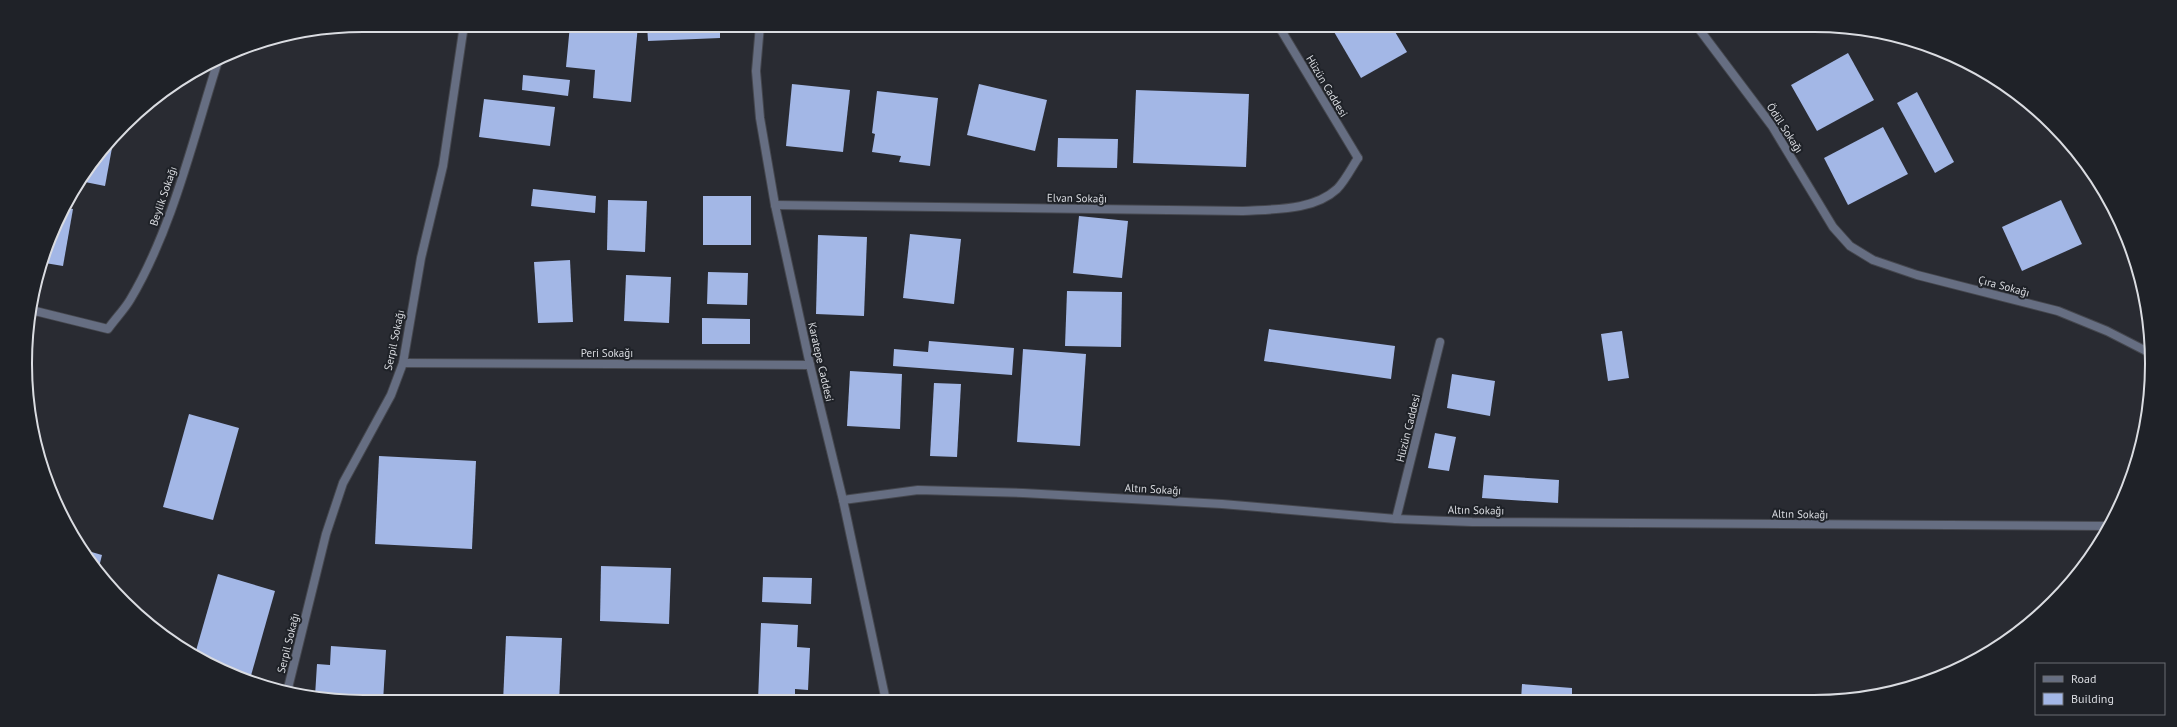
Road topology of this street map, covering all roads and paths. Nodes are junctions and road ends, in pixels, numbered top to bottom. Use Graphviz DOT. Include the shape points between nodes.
graph roads {
  1 [pos="463,32"];
  2 [pos="759,32"];
  3 [pos="1282,32"];
  4 [pos="1701,32"];
  5 [pos="216,66"];
  6 [pos="1358,158"];
  7 [pos="775,205"];
  8 [pos="1850,246"];
  9 [pos="36,311"];
  10 [pos="1440,342"];
  11 [pos="2144,350"];
  12 [pos="403,363"];
  13 [pos="810,365"];
  14 [pos="843,500"];
  15 [pos="1396,519"];
  16 [pos="2103,526"];
  17 [pos="288,686"];
  18 [pos="885,695"];
  1 -- 12 [label="street, Serpil Sokağı" via="443,166 421,258"];
  2 -- 7 [label="street, Karatepe Caddesi" via="756,71 760,118"];
  3 -- 6 [label="street, Hüzün Caddesi"];
  4 -- 8 [label="street, Ödül Sokağı" via="1772,126 1832,227"];
  5 -- 9 [label="street, Beylik Sokağı" via="168,220 130,301 108,329"];
  6 -- 7 [label="street, Elvan Sokağı" via="1338,188 1318,201 1286,208 1243,211"];
  7 -- 13 [label="street, Karatepe Caddesi"];
  8 -- 11 [label="street, Çıra Sokağı" via="1874,260 1917,274 2058,311"];
  10 -- 15 [label="street, Hüzün Caddesi"];
  12 -- 13 [label="street, Peri Sokağı"];
  12 -- 17 [label="street, Serpil Sokağı" via="391,395 343,483 326,534"];
  13 -- 14 [label="street, Karatepe Caddesi"];
  14 -- 15 [label="street, Altın Sokağı" via="918,490 1023,493 1222,504"];
  14 -- 18 [label="street, Karatepe Caddesi"];
  15 -- 16 [label="street, Altın Sokağı" via="1472,522"];
}
